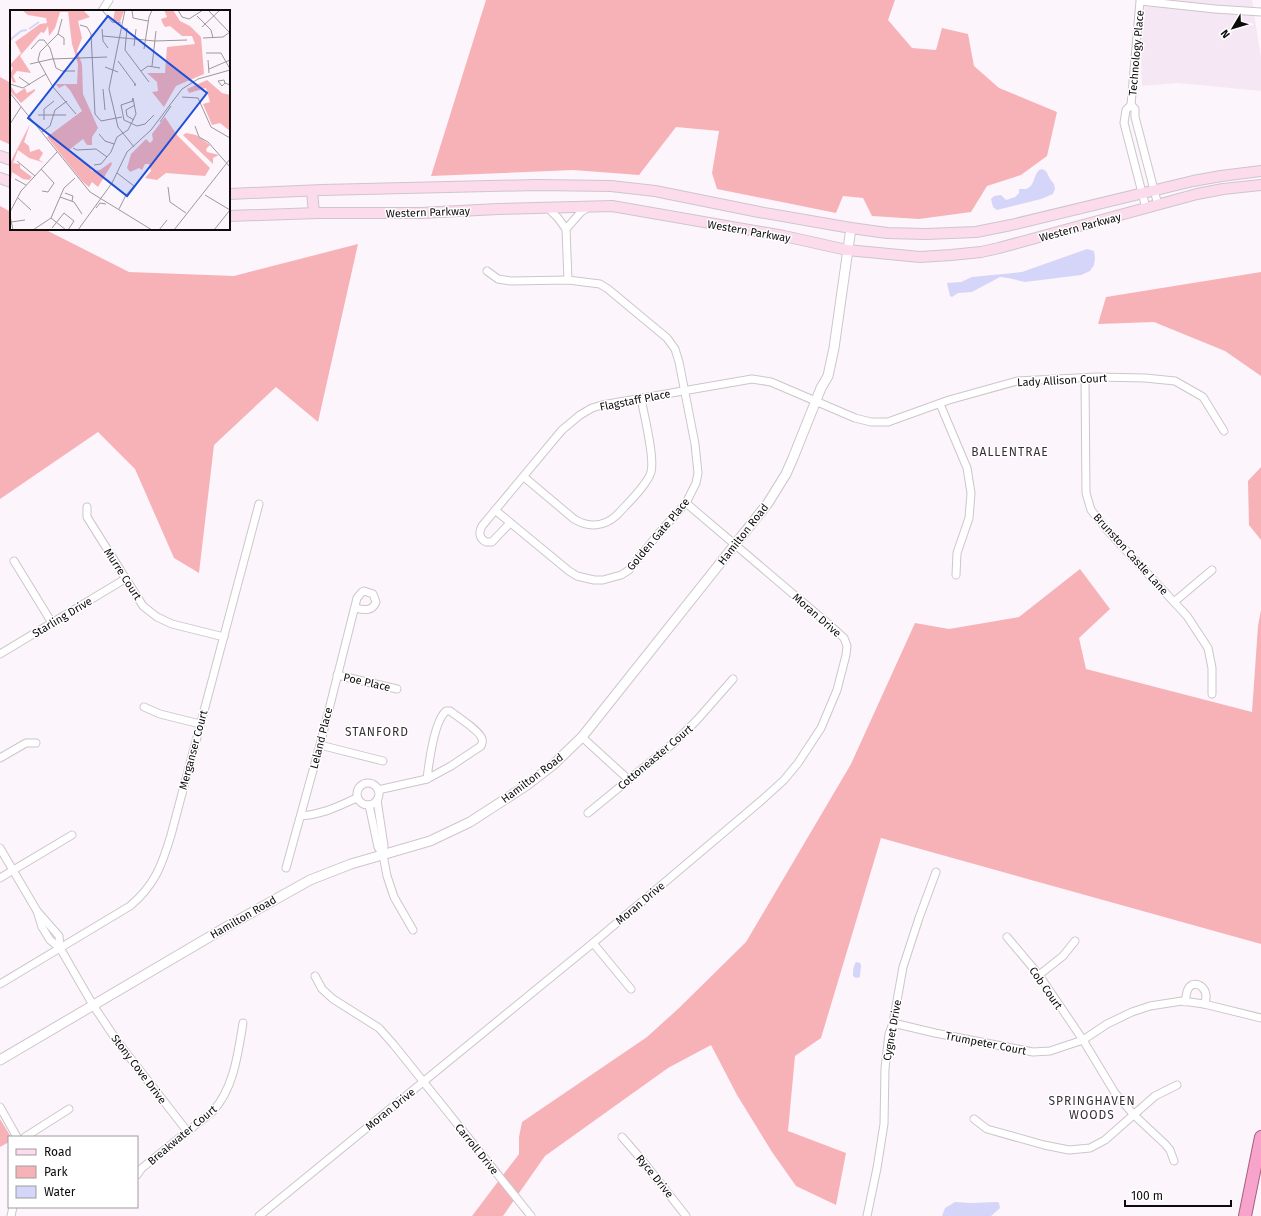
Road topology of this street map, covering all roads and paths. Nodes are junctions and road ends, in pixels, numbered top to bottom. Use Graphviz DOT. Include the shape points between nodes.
graph roads {
  1 [pos="109,0"];
  2 [pos="103,10"];
  3 [pos="1261,12"];
  4 [pos="1131,105"];
  5 [pos="0,156"];
  6 [pos="10,160"];
  7 [pos="1261,171"];
  8 [pos="0,178"];
  9 [pos="10,182"];
  10 [pos="1261,185"];
  11 [pos="312,191"];
  12 [pos="1154,192"];
  13 [pos="230,194"];
  14 [pos="1142,194"];
  15 [pos="1158,205"];
  16 [pos="589,207"];
  17 [pos="548,208"];
  18 [pos="1146,208"];
  19 [pos="314,213"];
  20 [pos="230,216"];
  21 [pos="851,228"];
  22 [pos="566,229"];
  23 [pos="847,250"];
  24 [pos="487,271"];
  25 [pos="568,280"];
  26 [pos="1086,378"];
  27 [pos="685,390"];
  28 [pos="641,398"];
  29 [pos="815,402"];
  30 [pos="940,404"];
  31 [pos="1224,431"];
  32 [pos="524,476"];
  33 [pos="686,503"];
  34 [pos="259,504"];
  35 [pos="87,507"];
  36 [pos="495,510"];
  37 [pos="510,523"];
  38 [pos="736,544"];
  39 [pos="14,561"];
  40 [pos="1212,570"];
  41 [pos="956,575"];
  42 [pos="125,578"];
  43 [pos="1174,602"];
  44 [pos="355,608"];
  45 [pos="52,623"];
  46 [pos="224,637"];
  47 [pos="0,654"];
  48 [pos="337,675"];
  49 [pos="733,679"];
  50 [pos="397,689"];
  51 [pos="1212,694"];
  52 [pos="144,707"];
  53 [pos="200,724"];
  54 [pos="582,737"];
  55 [pos="36,743"];
  56 [pos="320,745"];
  57 [pos="0,758"];
  58 [pos="383,761"];
  59 [pos="428,779"];
  60 [pos="629,780"];
  61 [pos="378,790"];
  62 [pos="357,798"];
  63 [pos="377,800"];
  64 [pos="369,805"];
  65 [pos="588,813"];
  66 [pos="301,816"];
  67 [pos="72,835"];
  68 [pos="0,848"];
  69 [pos="383,855"];
  70 [pos="286,868"];
  71 [pos="13,869"];
  72 [pos="936,872"];
  73 [pos="0,878"];
  74 [pos="413,930"];
  75 [pos="1007,937"];
  76 [pos="1075,941"];
  77 [pos="593,943"];
  78 [pos="60,948"];
  79 [pos="1039,975"];
  80 [pos="315,976"];
  81 [pos="0,984"];
  82 [pos="631,990"];
  83 [pos="1185,1002"];
  84 [pos="1204,1004"];
  85 [pos="93,1005"];
  86 [pos="1261,1018"];
  87 [pos="243,1023"];
  88 [pos="893,1023"];
  89 [pos="1083,1040"];
  90 [pos="0,1060"];
  91 [pos="424,1082"];
  92 [pos="1177,1085"];
  93 [pos="0,1107"];
  94 [pos="69,1109"];
  95 [pos="1134,1116"];
  96 [pos="974,1119"];
  97 [pos="187,1131"];
  98 [pos="16,1136"];
  99 [pos="27,1136"];
  100 [pos="622,1137"];
  101 [pos="1261,1137"];
  102 [pos="1174,1161"];
  103 [pos="138,1174"];
  104 [pos="259,1216"];
  105 [pos="531,1216"];
  106 [pos="686,1216"];
  107 [pos="867,1216"];
  108 [pos="1245,1216"];
  1 -- 2 [label="street"];
  3 -- 4 [label="street, Technology Place" via="1140,1"];
  4 -- 12 [label="street, Technology Place" via="1135,109"];
  4 -- 14 [label="street, Technology Place" via="1126,110 1124,123"];
  5 -- 6 [label="main road"];
  7 -- 12 [label="main road, Western Parkway" via="1221,176"];
  8 -- 9 [label="main road"];
  10 -- 15 [label="main road, Western Parkway" via="1223,189"];
  11 -- 13 [label="main road, Western Parkway"];
  11 -- 19 [label="main road"];
  11 -- 21 [label="main road, Western Parkway" via="536,185 611,186 655,191"];
  12 -- 14 [label="main road, Western Parkway"];
  12 -- 15 [label="street, Technology Place"];
  14 -- 18 [label="street, Technology Place"];
  14 -- 21 [label="main road, Western Parkway" via="976,232 887,233"];
  15 -- 18 [label="main road, Western Parkway"];
  16 -- 17 [label="main road, Western Parkway"];
  16 -- 22 [label="street"];
  16 -- 23 [label="main road, Western Parkway" via="612,206 784,236"];
  17 -- 19 [label="main road, Western Parkway" via="421,213"];
  17 -- 22 [label="street"];
  18 -- 23 [label="main road, Western Parkway" via="981,252 920,257"];
  19 -- 20 [label="main road, Western Parkway"];
  21 -- 23 [label="street, Hamilton Road"];
  22 -- 25 [label="street"];
  23 -- 29 [label="street, Hamilton Road" via="834,348 828,376"];
  24 -- 25 [label="street, Golden Gate Place" via="498,279 511,281"];
  25 -- 27 [label="street, Golden Gate Place" via="600,284 666,338 675,349"];
  26 -- 30 [label="street, Lady Allison Court" via="1017,381"];
  26 -- 31 [label="street, Lady Allison Court" via="1175,381 1203,397"];
  26 -- 43 [label="street, Brunston Castle Lane" via="1086,493 1091,510"];
  27 -- 28 [label="street, Flagstaff Place"];
  27 -- 29 [label="street, Flagstaff Place" via="752,379 771,382"];
  27 -- 33 [label="street, Golden Gate Place" via="698,473 696,485"];
  28 -- 32 [label="street, Flagstaff Place" via="592,408 578,417 562,430"];
  28 -- 32 [label="street" via="652,461 651,472 612,520 598,525 581,523"];
  29 -- 30 [label="street, Lady Allison Court" via="871,422 888,422"];
  29 -- 38 [label="street, Hamilton Road" via="786,474 768,503"];
  30 -- 41 [label="street" via="966,468 970,493 969,518 957,553"];
  32 -- 36 [label="street, Flagstaff Place"];
  33 -- 37 [label="street, Golden Gate Place" via="629,570 603,580 585,578 569,571"];
  33 -- 38 [label="street, Moran Drive"];
  34 -- 46 [label="street, Merganser Court"];
  35 -- 42 [label="street, Murre Court" via="87,517"];
  36 -- 37 [label="street, Golden Gate Place"];
  36 -- 37 [label="street, Flagstaff Place" via="480,530 483,540 492,542"];
  38 -- 54 [label="street, Hamilton Road"];
  38 -- 77 [label="street, Moran Drive" via="844,638 847,646 846,655 837,690 821,728 784,780"];
  39 -- 45 [label="street"];
  40 -- 43 [label="street"];
  42 -- 45 [label="street, Starling Drive"];
  42 -- 46 [label="street, Murre Court" via="143,606 157,617 172,624"];
  43 -- 51 [label="street, Brunston Castle Lane" via="1187,616 1208,648 1212,668"];
  44 -- 48 [label="street, Leland Place"];
  45 -- 47 [label="street, Starling Drive"];
  46 -- 53 [label="street, Merganser Court"];
  48 -- 50 [label="street, Poe Place"];
  48 -- 56 [label="street, Leland Place"];
  49 -- 60 [label="street, Cottoneaster Court" via="683,734"];
  52 -- 53 [label="street" via="160,714"];
  53 -- 78 [label="street, Merganser Court" via="164,858 143,896"];
  54 -- 60 [label="street"];
  54 -- 69 [label="street, Hamilton Road" via="553,765 470,822 430,842"];
  55 -- 57 [label="street" via="26,743"];
  56 -- 58 [label="street"];
  56 -- 66 [label="street, Leland Place"];
  59 -- 59 [label="street" via="481,746 483,742 482,737 450,711 442,714 439,721 430,754"];
  59 -- 61 [label="street"];
  60 -- 65 [label="street, Cottoneaster Court"];
  61 -- 62 [label="street" via="373,784 362,784 357,790"];
  61 -- 63 [label="street"];
  62 -- 64 [label="street" via="362,804"];
  62 -- 66 [label="street" via="328,811"];
  63 -- 64 [label="street"];
  63 -- 69 [label="street"];
  64 -- 69 [label="street" via="378,847"];
  66 -- 70 [label="street, Leland Place"];
  67 -- 71 [label="street"];
  68 -- 71 [label="street, Stony Cove Drive"];
  69 -- 74 [label="street" via="394,897"];
  69 -- 85 [label="street, Hamilton Road" via="335,869 310,880"];
  71 -- 73 [label="street"];
  71 -- 78 [label="street, Stony Cove Drive" via="37,911 42,927 50,940"];
  72 -- 88 [label="street, Cygnet Drive" via="903,967"];
  75 -- 79 [label="street, Cob Court"];
  76 -- 79 [label="street" via="1063,956"];
  77 -- 82 [label="street"];
  77 -- 91 [label="street, Moran Drive"];
  78 -- 81 [label="street, Merganser Court"];
  78 -- 85 [label="street, Stony Cove Drive"];
  79 -- 89 [label="street, Cob Court"];
  80 -- 91 [label="street, Carroll Drive" via="322,989 333,999 379,1028"];
  83 -- 84 [label="street, Trumpeter Court"];
  83 -- 84 [label="street" via="1188,988 1197,985 1206,992 1207,999"];
  83 -- 89 [label="street, Trumpeter Court" via="1150,1006 1132,1012"];
  84 -- 86 [label="street, Trumpeter Court"];
  85 -- 90 [label="street, Hamilton Road"];
  85 -- 97 [label="street, Stony Cove Drive" via="140,1072"];
  87 -- 97 [label="street, Breakwater Court" via="238,1053 220,1103"];
  88 -- 89 [label="street, Trumpeter Court" via="1033,1052 1050,1051"];
  88 -- 107 [label="street, Cygnet Drive" via="887,1048 884,1124"];
  89 -- 95 [label="street, Cob Court" via="1111,1086"];
  91 -- 104 [label="street, Moran Drive"];
  91 -- 105 [label="street, Carroll Drive"];
  92 -- 95 [label="street" via="1155,1096"];
  93 -- 98 [label="street"];
  94 -- 99 [label="street"];
  95 -- 96 [label="street" via="1105,1140 1090,1148 1069,1150 987,1129"];
  95 -- 102 [label="street, Cob Court" via="1165,1144"];
  97 -- 103 [label="street, Breakwater Court"];
  100 -- 106 [label="street, Ryce Drive"];
  101 -- 108 [label="highway"];
}
